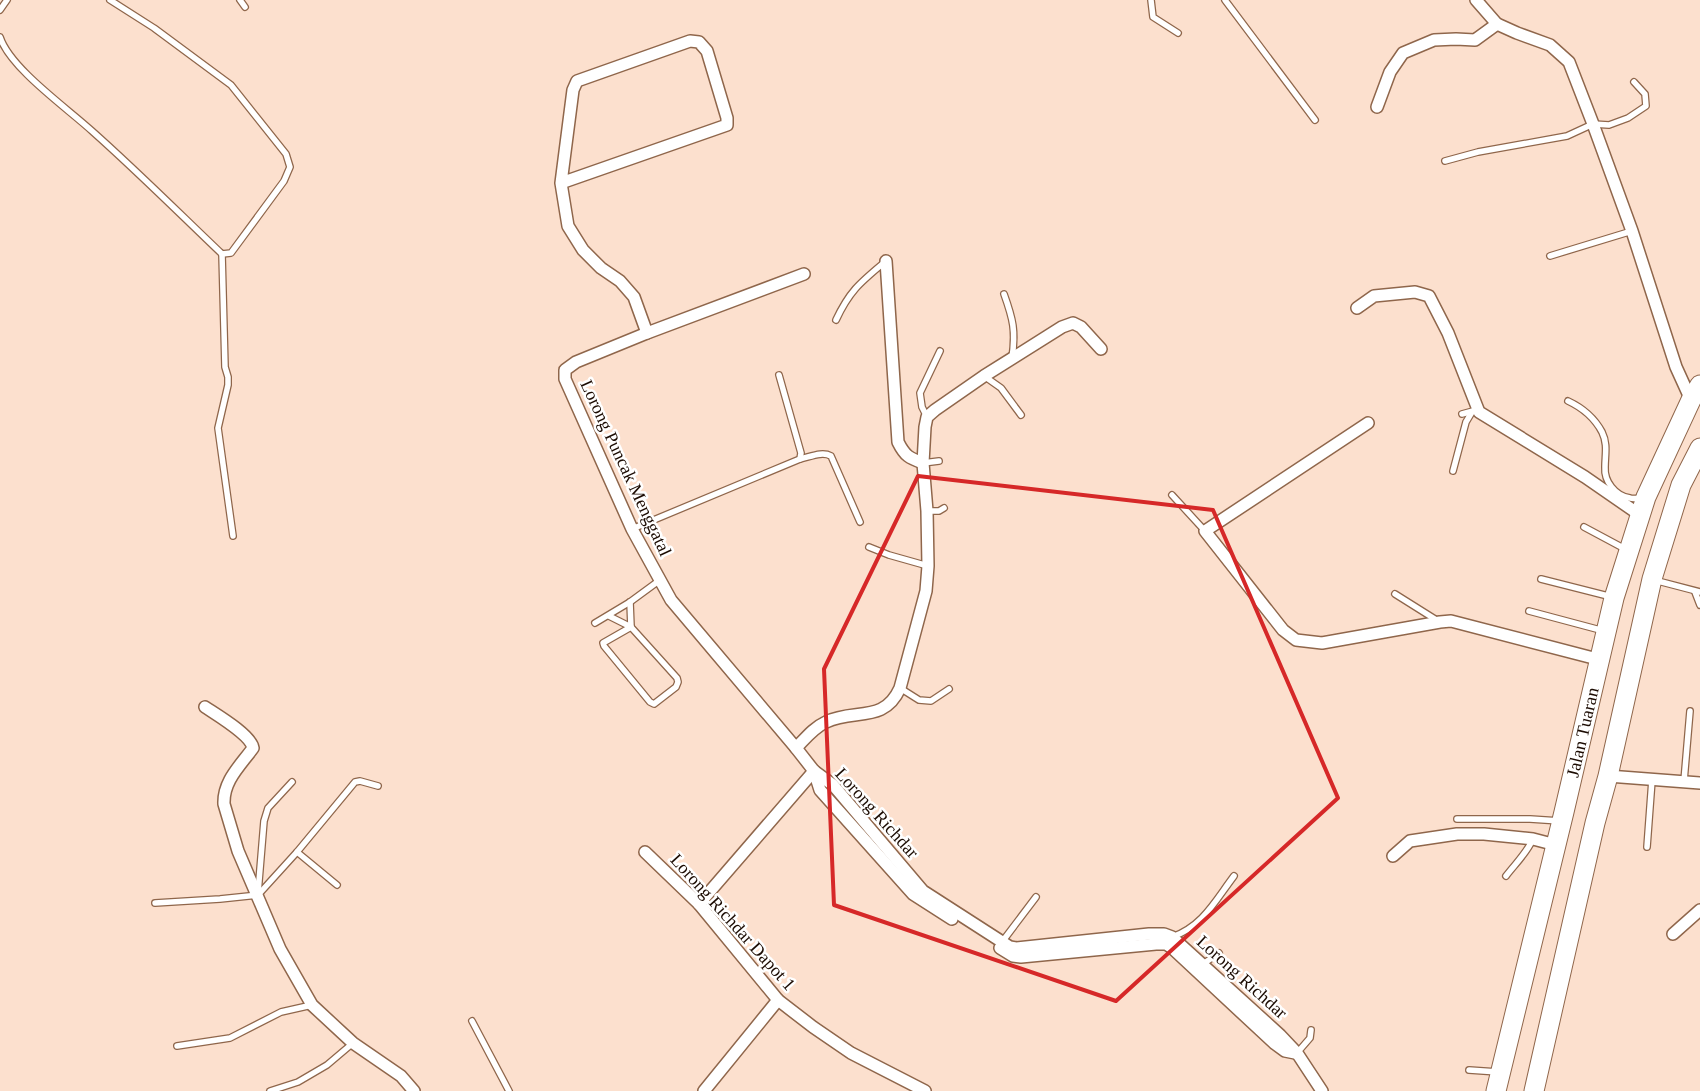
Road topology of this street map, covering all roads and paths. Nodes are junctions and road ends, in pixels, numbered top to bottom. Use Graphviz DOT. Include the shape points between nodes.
graph roads {
  1 [pos="7,0"];
  2 [pos="110,0"];
  3 [pos="240,0"];
  4 [pos="1151,0"];
  5 [pos="1225,0"];
  6 [pos="1476,0"];
  7 [pos="245,7"];
  8 [pos="0,10"];
  9 [pos="1497,24"];
  10 [pos="1178,33"];
  11 [pos="0,37"];
  12 [pos="1634,82"];
  13 [pos="1377,107"];
  14 [pos="1315,120"];
  15 [pos="1593,124"];
  16 [pos="1445,161"];
  17 [pos="560,183"];
  18 [pos="1632,231"];
  19 [pos="222,254"];
  20 [pos="1550,256"];
  21 [pos="886,261"];
  22 [pos="804,274"];
  23 [pos="1004,294"];
  24 [pos="1357,308"];
  25 [pos="836,320"];
  26 [pos="647,333"];
  27 [pos="1101,349"];
  28 [pos="940,351"];
  29 [pos="1012,358"];
  30 [pos="778,375"];
  31 [pos="984,376"];
  32 [pos="1696,392"];
  33 [pos="1568,401"];
  34 [pos="1474,410"];
  35 [pos="1021,414"];
  36 [pos="1462,414"];
  37 [pos="928,417"];
  38 [pos="1368,423"];
  39 [pos="1700,448"];
  40 [pos="800,459"];
  41 [pos="939,461"];
  42 [pos="923,462"];
  43 [pos="1453,472"];
  44 [pos="1172,495"];
  45 [pos="1646,498"];
  46 [pos="944,508"];
  47 [pos="928,511"];
  48 [pos="1640,515"];
  49 [pos="860,522"];
  50 [pos="1584,527"];
  51 [pos="632,529"];
  52 [pos="1205,531"];
  53 [pos="233,536"];
  54 [pos="869,547"];
  55 [pos="1629,551"];
  56 [pos="928,566"];
  57 [pos="1541,578"];
  58 [pos="1652,579"];
  59 [pos="660,580"];
  60 [pos="1697,592"];
  61 [pos="1395,594"];
  62 [pos="1614,598"];
  63 [pos="630,602"];
  64 [pos="1700,605"];
  65 [pos="1529,611"];
  66 [pos="609,616"];
  67 [pos="1440,622"];
  68 [pos="595,623"];
  69 [pos="630,627"];
  70 [pos="1606,632"];
  71 [pos="1601,660"];
  72 [pos="900,688"];
  73 [pos="949,690"];
  74 [pos="205,707"];
  75 [pos="1690,711"];
  76 [pos="796,748"];
  77 [pos="814,771"];
  78 [pos="1608,776"];
  79 [pos="1652,780"];
  80 [pos="1684,781"];
  81 [pos="292,782"];
  82 [pos="1700,783"];
  83 [pos="378,786"];
  84 [pos="1563,817"];
  85 [pos="1458,819"];
  86 [pos="1595,823"];
  87 [pos="1533,838"];
  88 [pos="1556,844"];
  89 [pos="1647,848"];
  90 [pos="297,852"];
  91 [pos="645,852"];
  92 [pos="1393,856"];
  93 [pos="1234,876"];
  94 [pos="1506,876"];
  95 [pos="337,885"];
  96 [pos="258,895"];
  97 [pos="1036,897"];
  98 [pos="155,903"];
  99 [pos="699,904"];
  100 [pos="1700,910"];
  101 [pos="1673,934"];
  102 [pos="1172,937"];
  103 [pos="1002,942"];
  104 [pos="1219,953"];
  105 [pos="1203,964"];
  106 [pos="778,1000"];
  107 [pos="312,1005"];
  108 [pos="472,1021"];
  109 [pos="1311,1030"];
  110 [pos="353,1043"];
  111 [pos="177,1046"];
  112 [pos="1297,1053"];
  113 [pos="1469,1070"];
  114 [pos="1500,1072"];
  115 [pos="270,1091"];
  116 [pos="414,1091"];
  117 [pos="509,1091"];
  118 [pos="704,1091"];
  119 [pos="925,1091"];
  120 [pos="1322,1091"];
  121 [pos="1496,1091"];
  122 [pos="1534,1091"];
  1 -- 8 [label="lane"];
  2 -- 19 [label="lane" via="231,85 286,154 290,167 284,181 231,253"];
  3 -- 7 [label="lane"];
  4 -- 10 [label="lane" via="1152,17"];
  5 -- 14 [label="lane"];
  6 -- 9 [label="street"];
  9 -- 13 [label="street" via="1475,40 1434,40 1403,52 1390,72"];
  9 -- 15 [label="street" via="1550,45 1568,62"];
  11 -- 19 [label="lane" via="15,64 93,131"];
  12 -- 15 [label="lane" via="1645,94 1646,106 1609,125"];
  15 -- 16 [label="lane" via="1567,136"];
  15 -- 18 [label="street"];
  17 -- 17 [label="street" via="573,90 577,82 690,41 699,42 707,51 727,125"];
  17 -- 26 [label="street" via="568,226 583,250 634,297"];
  18 -- 20 [label="lane"];
  18 -- 32 [label="street" via="1676,366"];
  19 -- 53 [label="lane" via="228,385 218,428"];
  21 -- 25 [label="lane" via="856,287 845,300"];
  21 -- 42 [label="street" via="898,442 903,453"];
  22 -- 26 [label="street"];
  23 -- 29 [label="lane" via="1015,339"];
  24 -- 34 [label="street" via="1374,296 1416,292 1429,296 1448,333"];
  26 -- 51 [label="street, Lorong Puncak Menggatal" via="576,362 565,370 565,379"];
  27 -- 29 [label="street" via="1081,326 1073,323"];
  28 -- 37 [label="lane" via="920,393 922,407"];
  29 -- 31 [label="street"];
  30 -- 40 [label="lane"];
  31 -- 35 [label="lane" via="1001,388"];
  31 -- 37 [label="street"];
  32 -- 45 [label="main road, Jalan Tuaran"];
  33 -- 45 [label="lane" via="1584,408 1603,433 1606,448 1604,469 1612,488 1629,498"];
  34 -- 36 [label="lane"];
  34 -- 43 [label="lane" via="1466,422"];
  34 -- 48 [label="street"];
  37 -- 42 [label="street"];
  38 -- 52 [label="street"];
  39 -- 58 [label="main road, Jalan Tuaran" via="1681,486"];
  40 -- 49 [label="lane" via="831,456"];
  40 -- 51 [label="lane"];
  41 -- 42 [label="lane"];
  42 -- 47 [label="street"];
  44 -- 52 [label="lane"];
  45 -- 48 [label="main road, Jalan Tuaran"];
  46 -- 47 [label="lane" via="939,512"];
  47 -- 56 [label="street"];
  48 -- 55 [label="main road, Jalan Tuaran"];
  50 -- 55 [label="lane"];
  51 -- 59 [label="street, Lorong Puncak Menggatal"];
  52 -- 67 [label="street" via="1283,630 1296,640 1322,643"];
  54 -- 56 [label="lane"];
  55 -- 62 [label="main road, Jalan Tuaran"];
  56 -- 72 [label="street" via="926,591"];
  57 -- 62 [label="lane"];
  58 -- 60 [label="lane"];
  58 -- 78 [label="main road, Jalan Tuaran"];
  59 -- 63 [label="lane"];
  59 -- 76 [label="street, Lorong Puncak Menggatal" via="671,600"];
  60 -- 64 [label="lane"];
  61 -- 67 [label="lane"];
  62 -- 70 [label="main road, Jalan Tuaran"];
  63 -- 66 [label="lane"];
  63 -- 69 [label="lane"];
  65 -- 70 [label="lane"];
  66 -- 68 [label="lane"];
  66 -- 69 [label="lane"];
  67 -- 71 [label="street" via="1475,626"];
  69 -- 69 [label="lane" via="603,643 654,704 676,687 677,678"];
  70 -- 71 [label="main road, Jalan Tuaran"];
  71 -- 84 [label="main road, Jalan Tuaran"];
  72 -- 73 [label="lane" via="919,700 931,701"];
  72 -- 76 [label="street" via="895,699 883,710 827,721 814,729"];
  74 -- 96 [label="street" via="253,745 227,783 224,804 238,851"];
  75 -- 80 [label="lane"];
  76 -- 77 [label="street, Lorong Puncak Menggatal"];
  77 -- 99 [label="street"];
  77 -- 103 [label="street, Lorong Richdar" via="833,785 923,891"];
  77 -- 112 [label="street, Lorong Richdar" via="820,790 914,894 1013,956 1166,944 1274,1043 1285,1051"];
  78 -- 79 [label="street"];
  78 -- 86 [label="main road, Jalan Tuaran"];
  79 -- 80 [label="street"];
  79 -- 89 [label="lane"];
  80 -- 82 [label="street"];
  81 -- 96 [label="lane" via="268,808 264,821"];
  83 -- 90 [label="lane" via="355,782"];
  84 -- 85 [label="lane"];
  84 -- 86 [label="main road"];
  84 -- 88 [label="main road, Jalan Tuaran"];
  86 -- 122 [label="main road, Jalan Tuaran"];
  87 -- 88 [label="street"];
  87 -- 92 [label="street" via="1457,834 1410,841"];
  87 -- 94 [label="lane" via="1527,853"];
  88 -- 114 [label="main road, Jalan Tuaran"];
  90 -- 95 [label="lane"];
  90 -- 96 [label="lane"];
  91 -- 99 [label="street, Lorong Richdar Dapot 1"];
  93 -- 102 [label="lane" via="1208,913 1186,932"];
  96 -- 98 [label="lane"];
  96 -- 107 [label="street" via="280,950"];
  97 -- 103 [label="lane"];
  99 -- 106 [label="street, Lorong Richdar Dapot 1"];
  100 -- 101 [label="street"];
  102 -- 103 [label="street, Lorong Richdar" via="1149,934 1016,948"];
  102 -- 105 [label="street, Lorong Richdar"];
  104 -- 105 [label="lane"];
  105 -- 112 [label="street, Lorong Richdar"];
  106 -- 118 [label="street"];
  106 -- 119 [label="street, Lorong Richdar Dapot 1" via="851,1053"];
  107 -- 110 [label="street"];
  107 -- 111 [label="lane" via="281,1012 230,1038"];
  108 -- 117 [label="lane"];
  109 -- 112 [label="lane" via="1310,1038"];
  110 -- 115 [label="lane" via="320,1070 298,1082"];
  110 -- 116 [label="street" via="401,1076"];
  112 -- 120 [label="street, Lorong Richdar"];
  113 -- 114 [label="lane"];
  114 -- 121 [label="main road, Jalan Tuaran"];
}
